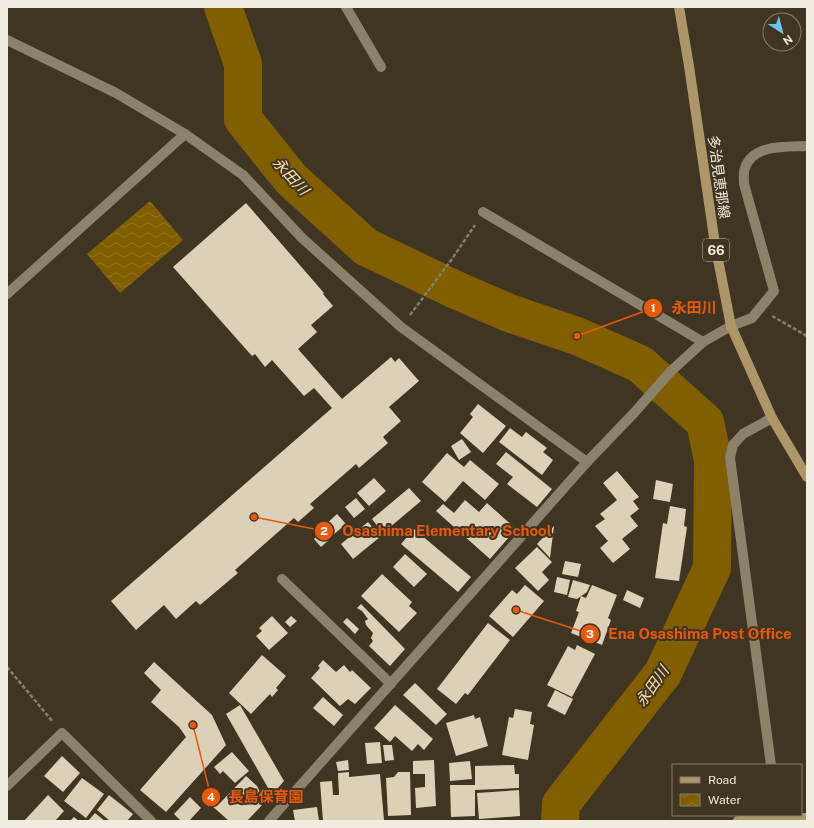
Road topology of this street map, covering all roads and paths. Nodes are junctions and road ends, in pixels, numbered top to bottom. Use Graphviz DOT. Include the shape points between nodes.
graph roads {
  1 [pos="346,7"];
  2 [pos="678,7"];
  3 [pos="7,40"];
  4 [pos="381,66"];
  5 [pos="185,134"];
  6 [pos="807,146"];
  7 [pos="483,212"];
  8 [pos="7,294"];
  9 [pos="421,301"];
  10 [pos="759,309"];
  11 [pos="731,326"];
  12 [pos="807,336"];
  13 [pos="703,342"];
  14 [pos="772,418"];
  15 [pos="587,462"];
  16 [pos="807,476"];
  17 [pos="282,579"];
  18 [pos="7,667"];
  19 [pos="391,684"];
  20 [pos="62,733"];
  21 [pos="771,764"];
  22 [pos="7,786"];
  23 [pos="778,818"];
  24 [pos="807,818"];
  25 [pos="151,821"];
  26 [pos="269,821"];
  27 [pos="738,821"];
  1 -- 4 [label="street"];
  2 -- 11 [label="main road, 多治見恵那線 / 66" via="715,244"];
  3 -- 5 [label="street" via="116,93"];
  5 -- 8 [label="street"];
  5 -- 15 [label="street" via="243,175 302,238 401,327"];
  6 -- 10 [label="street" via="774,147 751,156 744,169 744,184 774,291"];
  7 -- 9 [label="path"];
  7 -- 13 [label="street"];
  10 -- 11 [label="street" via="752,318"];
  10 -- 12 [label="path"];
  11 -- 13 [label="street"];
  11 -- 14 [label="main road, 多治見恵那線 / 66"];
  13 -- 15 [label="street" via="672,371"];
  14 -- 16 [label="main road, 多治見恵那線 / 66"];
  14 -- 21 [label="street" via="743,434 732,446 730,458"];
  15 -- 19 [label="street"];
  17 -- 19 [label="street"];
  18 -- 20 [label="path"];
  19 -- 26 [label="street"];
  20 -- 22 [label="street"];
  20 -- 25 [label="street"];
  23 -- 24 [label="main road"];
  23 -- 27 [label="main road"];
}
